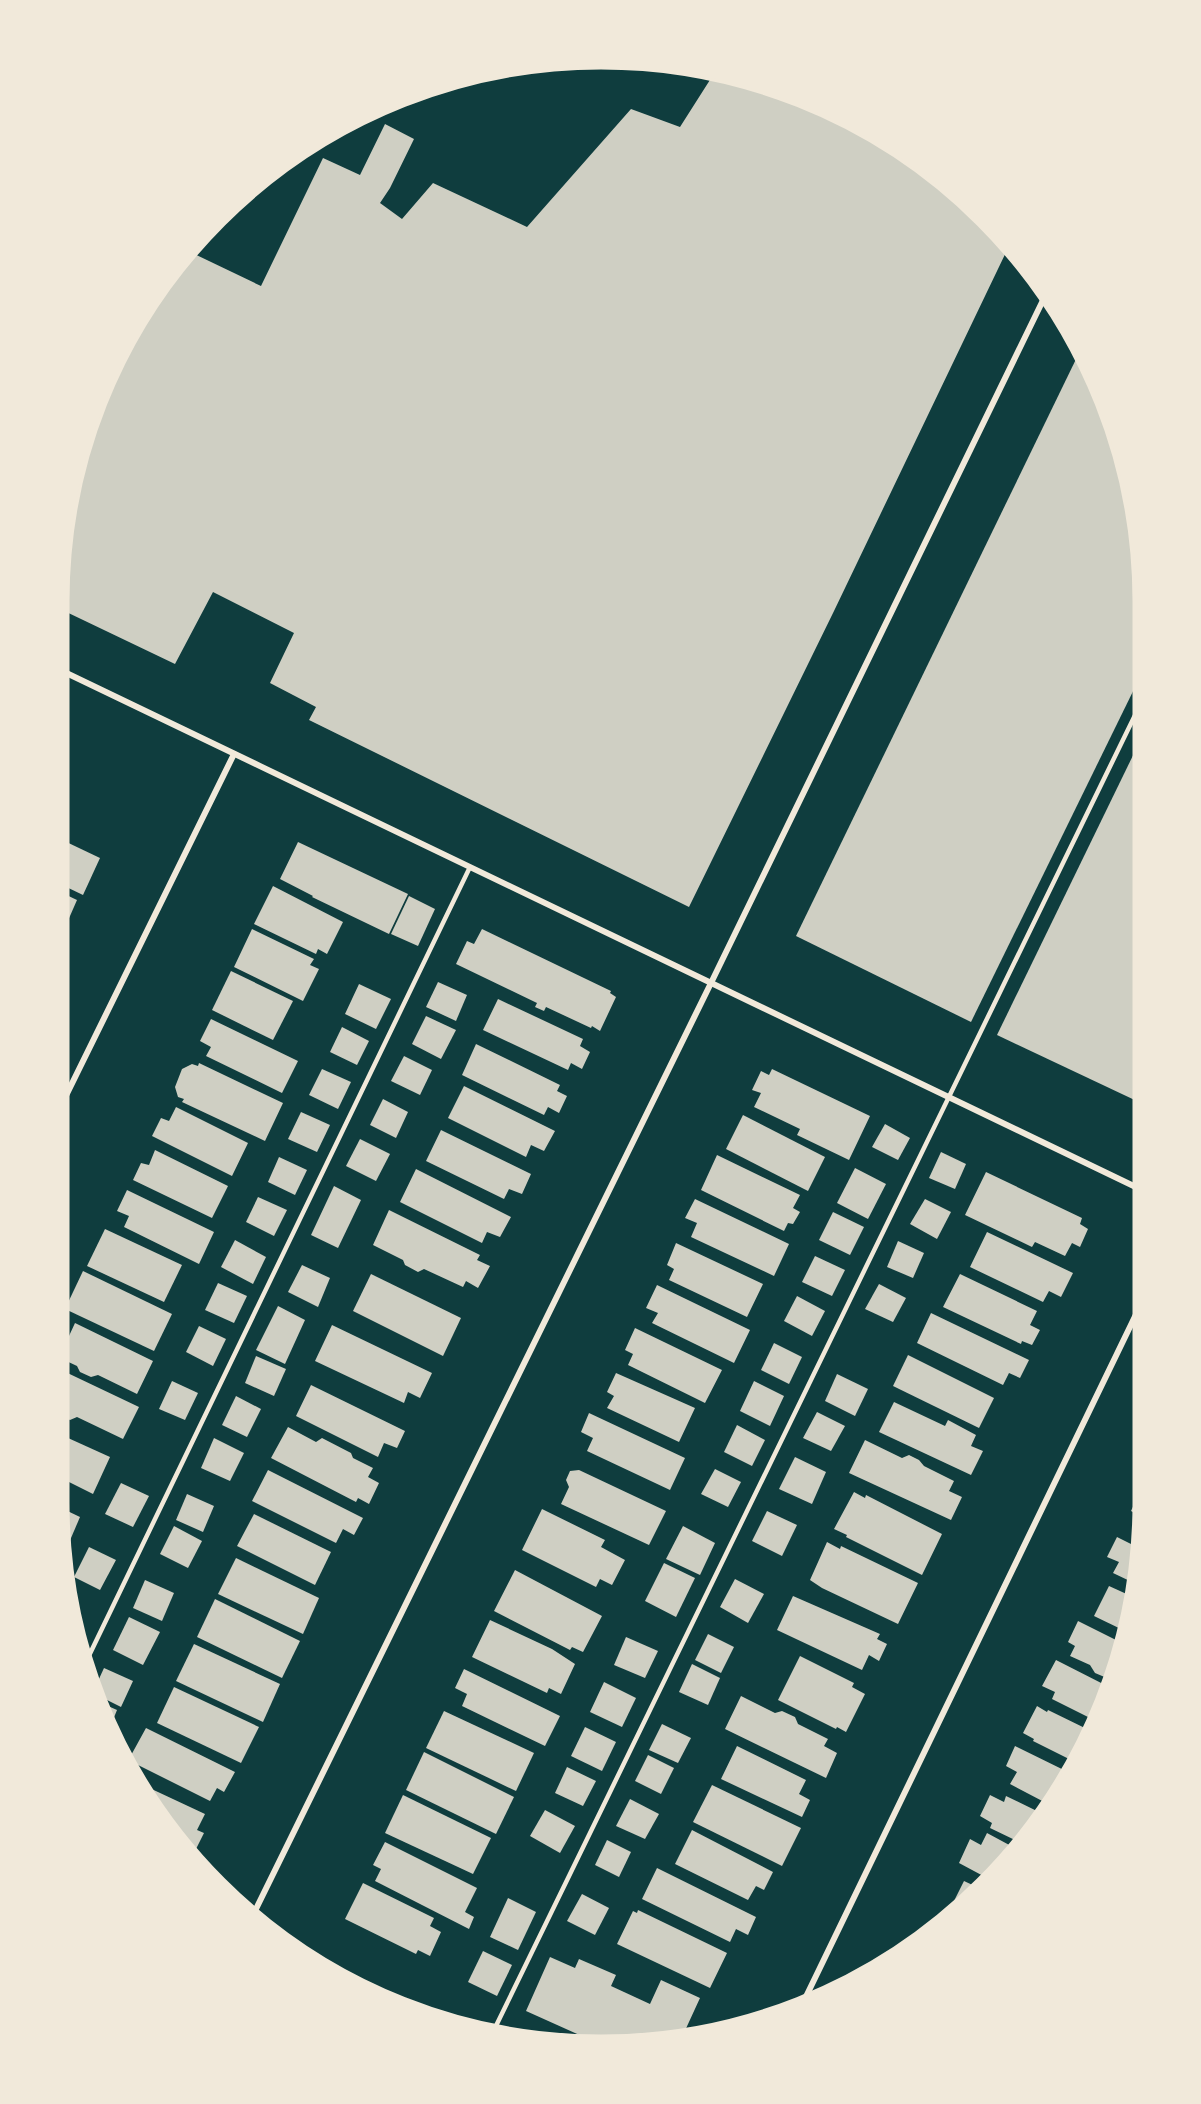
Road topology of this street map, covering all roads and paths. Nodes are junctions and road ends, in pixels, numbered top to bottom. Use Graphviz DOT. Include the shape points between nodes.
graph roads {
  1 [pos="1042,302"];
  2 [pos="68,674"];
  3 [pos="1134,717"];
  4 [pos="234,754"];
  5 [pos="470,867"];
  6 [pos="711,983"];
  7 [pos="68,1092"];
  8 [pos="949,1097"];
  9 [pos="1134,1186"];
  10 [pos="1134,1319"];
  11 [pos="90,1654"];
  12 [pos="256,1909"];
  13 [pos="807,1995"];
  14 [pos="496,2026"];
  1 -- 6 [label="street"];
  2 -- 4 [label="street"];
  3 -- 8 [label="lane"];
  4 -- 5 [label="street"];
  4 -- 7 [label="street"];
  5 -- 6 [label="street"];
  5 -- 11 [label="lane"];
  6 -- 8 [label="street"];
  6 -- 12 [label="street"];
  8 -- 9 [label="street"];
  8 -- 14 [label="lane"];
  10 -- 13 [label="street"];
}
